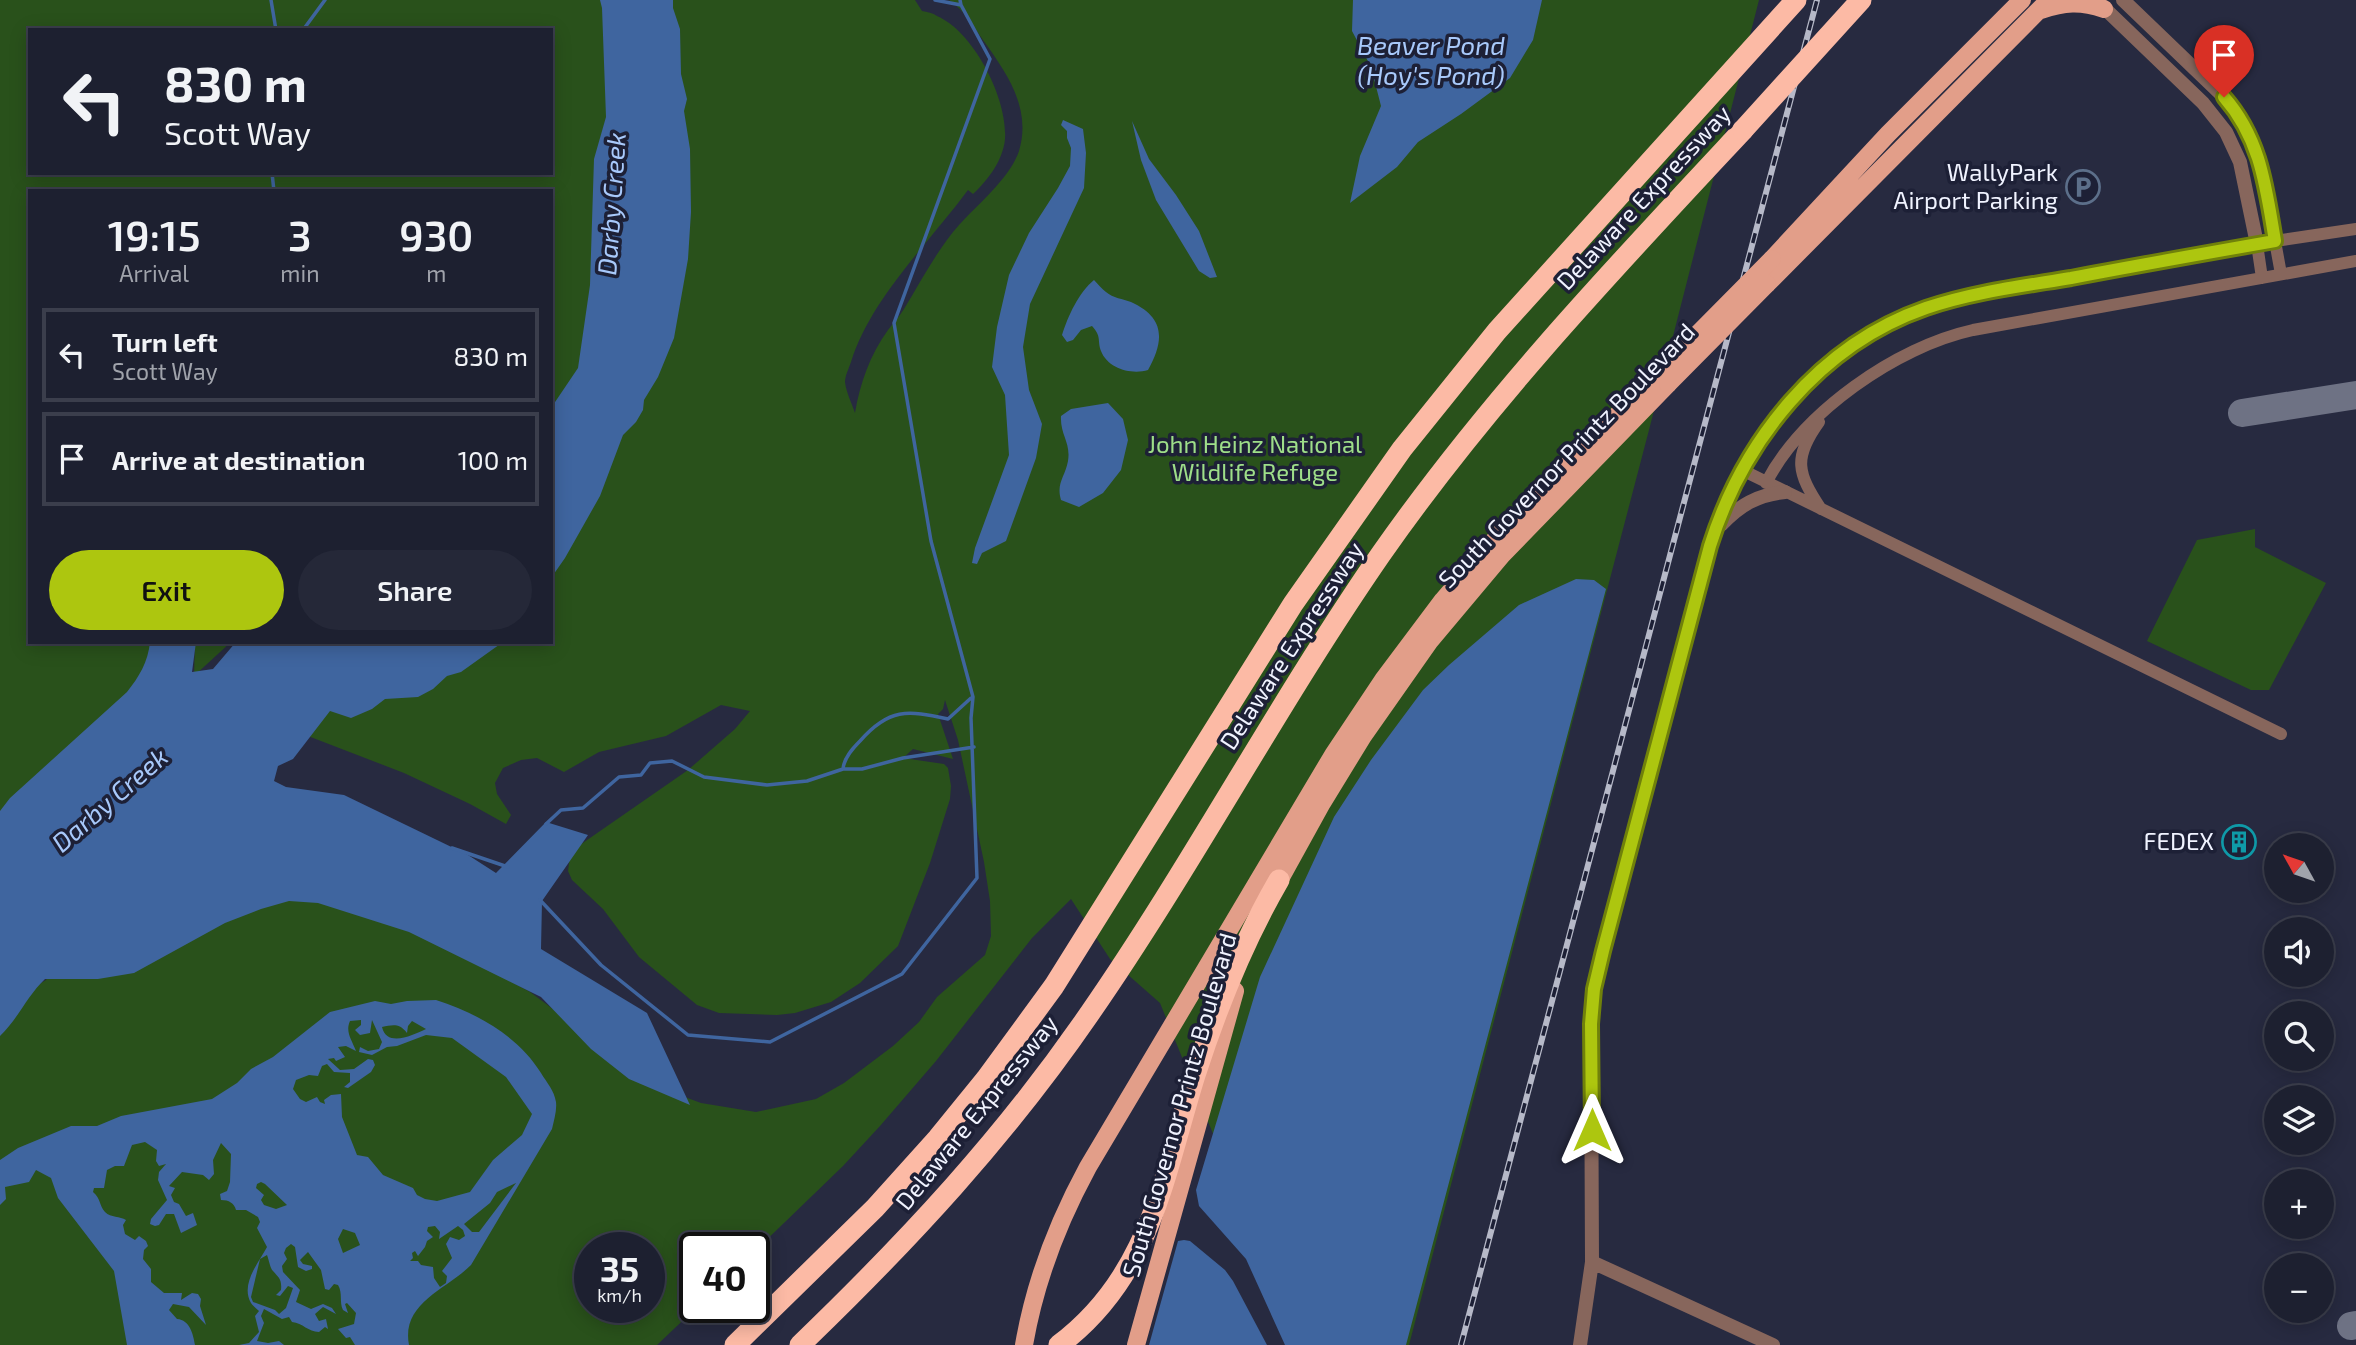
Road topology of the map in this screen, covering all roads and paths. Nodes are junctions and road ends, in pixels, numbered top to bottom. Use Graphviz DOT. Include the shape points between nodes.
graph roads {
  1 [pos="1796,0"];
  2 [pos="1861,0"];
  3 [pos="2022,0"];
  4 [pos="2123,0"];
  5 [pos="2100,4"];
  6 [pos="2044,6"];
  7 [pos="2216,90"];
  8 [pos="2203,103"];
  9 [pos="2356,229"];
  10 [pos="2275,241"];
  11 [pos="2256,244"];
  12 [pos="2356,261"];
  13 [pos="2280,274"];
  14 [pos="2263,278"];
  15 [pos="1828,410"];
  16 [pos="1742,470"];
  17 [pos="1766,482"];
  18 [pos="1785,492"];
  19 [pos="1821,509"];
  20 [pos="1715,531"];
  21 [pos="2281,734"];
  22 [pos="1279,880"];
  23 [pos="1592,1262"];
  24 [pos="735,1345"];
  25 [pos="800,1345"];
  26 [pos="1024,1345"];
  27 [pos="1059,1345"];
  28 [pos="1136,1345"];
  29 [pos="1580,1345"];
  30 [pos="1773,1345"];
  1 -- 24 [label="highway, Delaware Expressway" via="1497,331 1402,449 1293,604 1096,923 1008,1050 938,1138 849,1235"];
  2 -- 25 [label="highway, Delaware Expressway, bridge" via="1566,320 1447,464 1326,636 1070,1041 928,1218"];
  3 -- 26 [label="main road, South Governor Printz Boulevard, bridge" via="1503,530 1420,629 1359,715 1083,1175 1041,1271"];
  4 -- 7 [label="street"];
  5 -- 6 [label="main road"];
  5 -- 8 [label="street"];
  6 -- 22 [label="main road, South Governor Printz Boulevard, bridge" via="1502,555 1413,663 1356,747"];
  7 -- 8 [label="street"];
  7 -- 10 [label="street" via="2237,114 2255,146"];
  8 -- 11 [label="street" via="2236,152"];
  9 -- 10 [label="street"];
  10 -- 11 [label="street"];
  10 -- 13 [label="street"];
  11 -- 14 [label="street"];
  11 -- 16 [label="street" via="1984,293 1909,315 1855,344 1818,374 1777,417"];
  12 -- 13 [label="street"];
  13 -- 14 [label="street"];
  14 -- 15 [label="street" via="1944,337 1886,365"];
  15 -- 17 [label="street" via="1797,437"];
  15 -- 19 [label="street" via="1807,440 1801,460 1803,481"];
  16 -- 17 [label="street"];
  16 -- 20 [label="street"];
  17 -- 18 [label="street"];
  18 -- 19 [label="street"];
  18 -- 20 [label="street" via="1744,504"];
  19 -- 21 [label="street"];
  20 -- 23 [label="street" via="1594,989 1590,1041"];
  22 -- 27 [label="highway" via="1252,926 1218,1007 1156,1210 1140,1247 1105,1302"];
  22 -- 28 [label="main road, South Governor Printz Boulevard" via="1233,995"];
  23 -- 29 [label="street"];
  23 -- 30 [label="street"];
}
